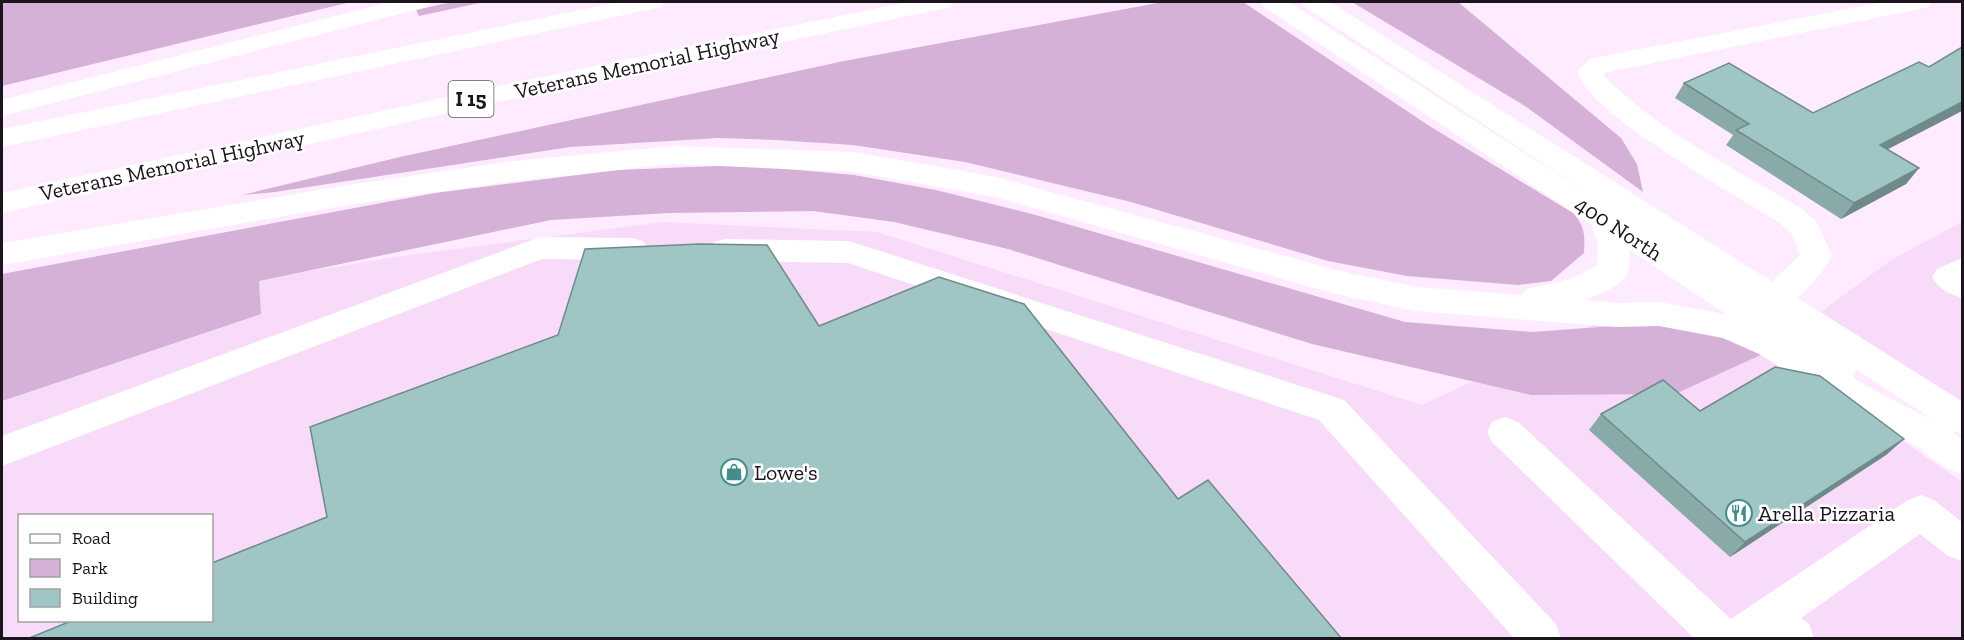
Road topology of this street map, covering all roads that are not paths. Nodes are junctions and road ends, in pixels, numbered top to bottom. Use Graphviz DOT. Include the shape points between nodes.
graph roads {
  1 [pos="418,2"];
  2 [pos="652,2"];
  3 [pos="941,2"];
  4 [pos="1273,2"];
  5 [pos="1919,2"];
  6 [pos="1313,10"];
  7 [pos="2,108"];
  8 [pos="2,138"];
  9 [pos="1593,182"];
  10 [pos="2,203"];
  11 [pos="1604,218"];
  12 [pos="659,250"];
  13 [pos="694,250"];
  14 [pos="2,254"];
  15 [pos="1962,269"];
  16 [pos="1962,286"];
  17 [pos="1774,298"];
  18 [pos="1491,306"];
  19 [pos="1962,420"];
  20 [pos="1505,432"];
  21 [pos="1930,436"];
  22 [pos="2,452"];
  23 [pos="1962,459"];
  24 [pos="1962,544"];
  25 [pos="1782,627"];
  26 [pos="1540,639"];
  27 [pos="1722,639"];
  28 [pos="1738,639"];
  1 -- 7 [label="main road"];
  2 -- 8 [label="main road"];
  3 -- 10 [label="main road, Veterans Memorial Highway / I 15" via="472,99"];
  4 -- 6 [label="main road, 400 North"];
  5 -- 17 [label="main road" via="1599,65 1591,70 1591,78 1614,102 1695,158 1773,203 1805,229 1816,255 1812,264"];
  6 -- 9 [label="main road, 400 North"];
  6 -- 11 [label="main road, 400 North"];
  9 -- 11 [label="main road"];
  9 -- 17 [label="main road, 400 North"];
  11 -- 18 [label="main road" via="1614,245 1612,272 1578,290"];
  11 -- 21 [label="main road, 400 North" via="1875,395"];
  12 -- 22 [label="main road" via="540,248"];
  13 -- 26 [label="main road" via="849,252 1331,410"];
  14 -- 18 [label="main road" via="514,171 675,156 765,157 854,162 996,187 1336,282 1416,298"];
  15 -- 16 [label="main road" via="1948,277"];
  17 -- 19 [label="main road, 400 North"];
  18 -- 21 [label="main road" via="1616,315 1659,314 1729,326 1771,345"];
  20 -- 27 [label="main road"];
  21 -- 23 [label="main road, 400 North"];
  24 -- 25 [label="main road" via="1921,512"];
  25 -- 28 [label="main road"];
}
